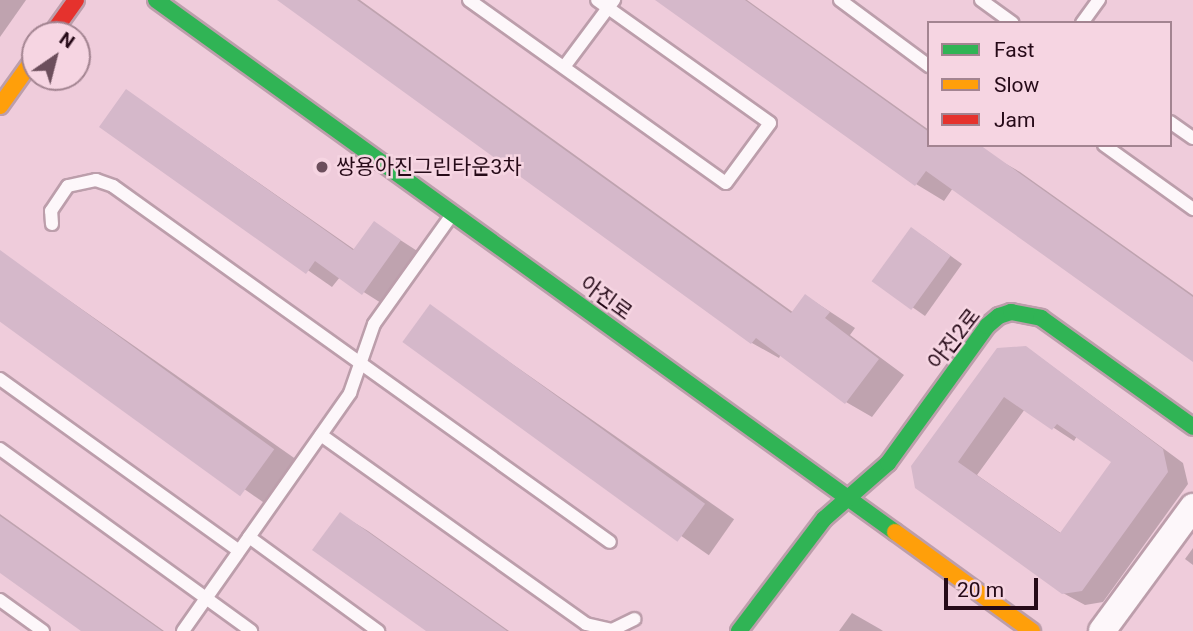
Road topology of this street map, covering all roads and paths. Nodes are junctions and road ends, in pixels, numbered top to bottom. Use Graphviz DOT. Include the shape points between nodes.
graph roads {
  1 [pos="76,0"];
  2 [pos="156,0"];
  3 [pos="469,0"];
  4 [pos="840,0"];
  5 [pos="981,0"];
  6 [pos="1099,0"];
  7 [pos="606,3"];
  8 [pos="61,21"];
  9 [pos="1010,21"];
  10 [pos="1083,21"];
  11 [pos="927,65"];
  12 [pos="564,68"];
  13 [pos="21,77"];
  14 [pos="0,106"];
  15 [pos="1172,123"];
  16 [pos="1193,138"];
  17 [pos="1107,147"];
  18 [pos="1193,209"];
  19 [pos="453,214"];
  20 [pos="52,224"];
  21 [pos="360,364"];
  22 [pos="0,379"];
  23 [pos="1193,427"];
  24 [pos="321,435"];
  25 [pos="0,449"];
  26 [pos="848,499"];
  27 [pos="1193,507"];
  28 [pos="249,537"];
  29 [pos="610,542"];
  30 [pos="239,551"];
  31 [pos="206,598"];
  32 [pos="0,600"];
  33 [pos="635,619"];
  34 [pos="43,631"];
  35 [pos="183,631"];
  36 [pos="251,631"];
  37 [pos="378,631"];
  38 [pos="738,631"];
  39 [pos="1032,631"];
  40 [pos="1102,631"];
  1 -- 8 [label="street"];
  2 -- 19 [label="street, 아진로"];
  3 -- 12 [label="lane"];
  4 -- 11 [label="lane"];
  5 -- 9 [label="lane"];
  6 -- 10 [label="lane"];
  7 -- 12 [label="lane"];
  7 -- 12 [label="lane" via="770,123 726,183"];
  13 -- 14 [label="street"];
  15 -- 16 [label="lane"];
  17 -- 18 [label="lane"];
  19 -- 21 [label="lane" via="374,324"];
  19 -- 26 [label="street, 아진로"];
  20 -- 21 [label="lane" via="51,211 68,186 96,180 113,186"];
  21 -- 24 [label="lane" via="350,393"];
  21 -- 29 [label="lane"];
  22 -- 30 [label="lane"];
  23 -- 26 [label="street, 아진2로" via="1041,318 1011,312 987,326 888,463"];
  24 -- 28 [label="lane"];
  24 -- 33 [label="lane" via="586,624 612,630"];
  25 -- 31 [label="lane"];
  26 -- 38 [label="street, 아진2로" via="809,536"];
  26 -- 39 [label="street, 아진로"];
  27 -- 40 [label="street"];
  28 -- 30 [label="lane"];
  28 -- 37 [label="lane"];
  30 -- 31 [label="lane"];
  31 -- 35 [label="lane"];
  31 -- 36 [label="lane"];
  32 -- 34 [label="lane"];
}
